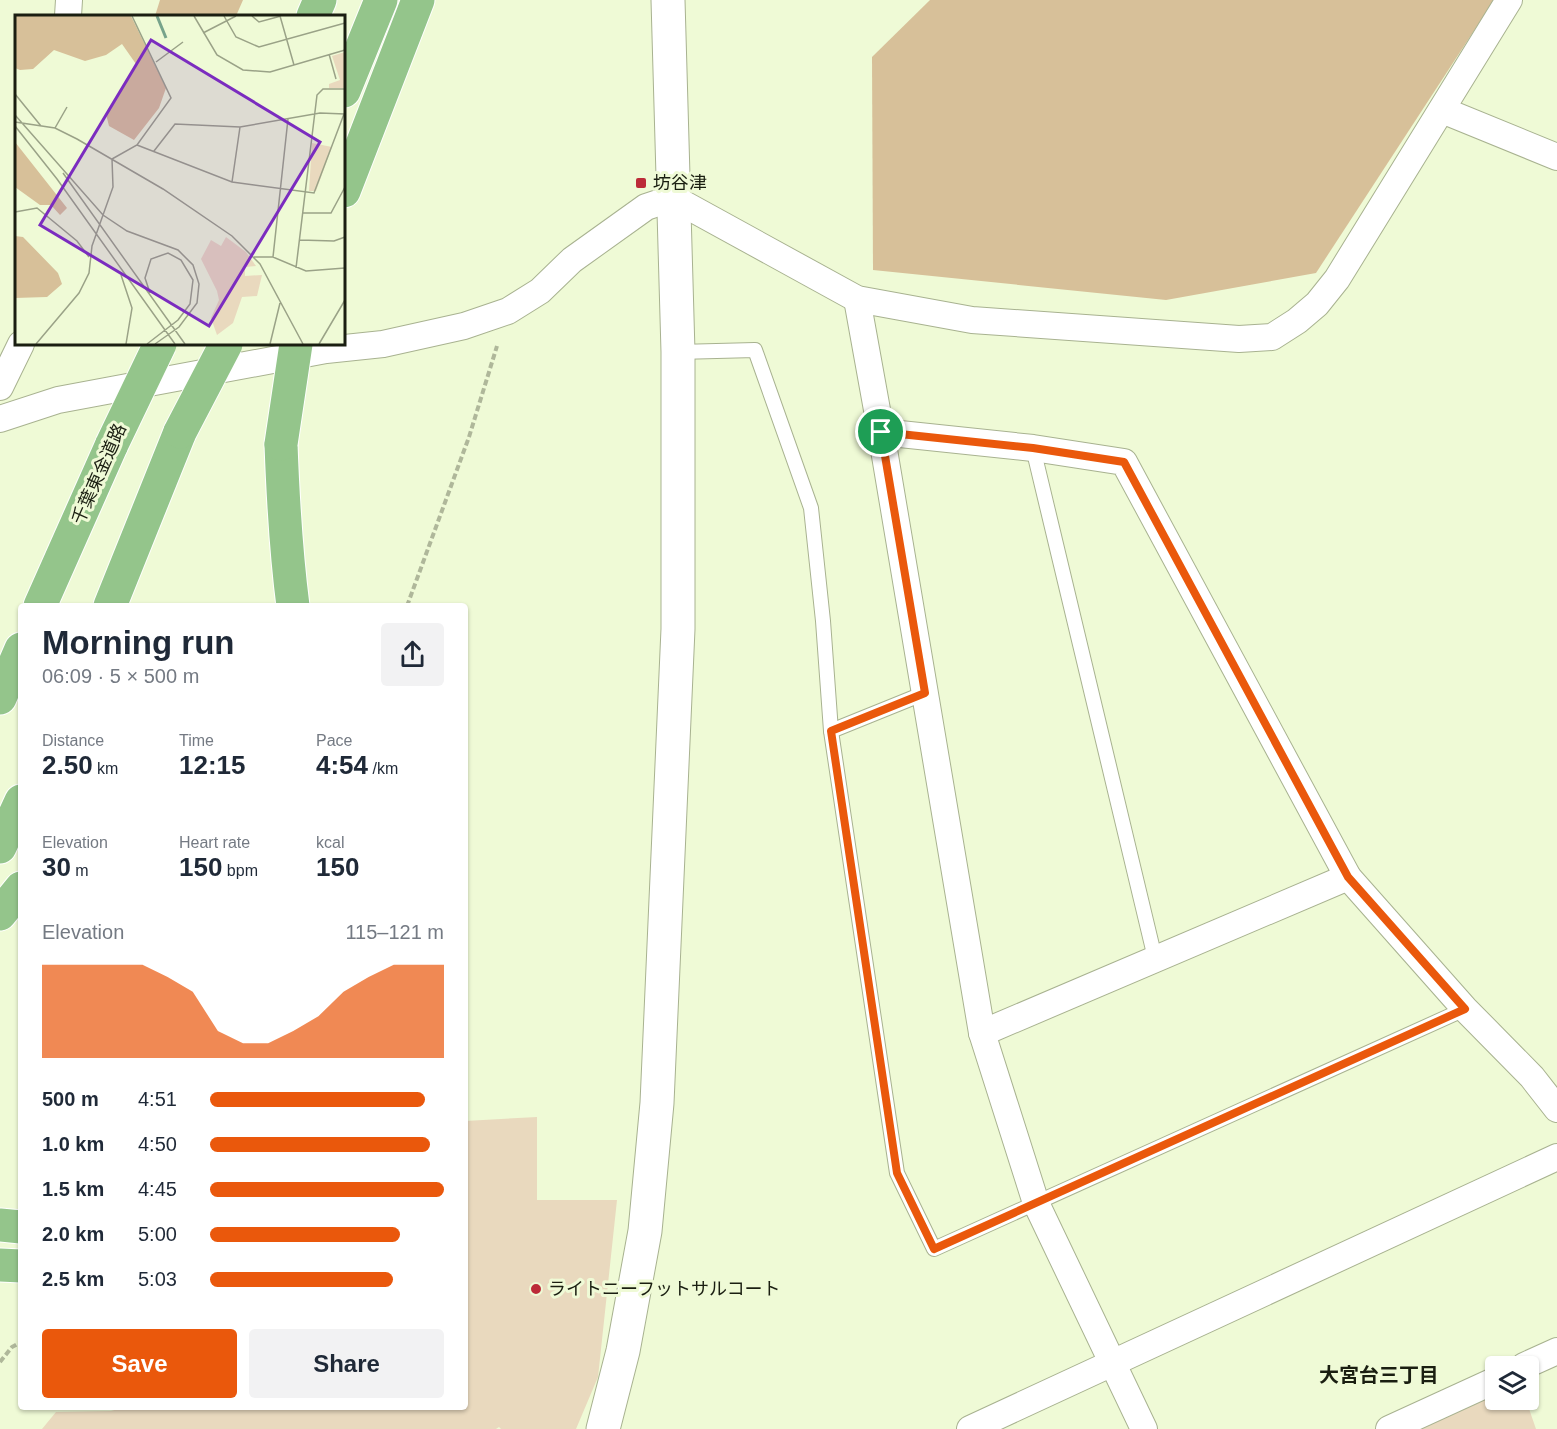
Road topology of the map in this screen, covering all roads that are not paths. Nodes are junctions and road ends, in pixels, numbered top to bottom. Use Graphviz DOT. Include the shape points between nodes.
graph roads {
  1 [pos="69,0"];
  2 [pos="320,0"];
  3 [pos="381,0"];
  4 [pos="418,0"];
  5 [pos="668,0"];
  6 [pos="1509,0"];
  7 [pos="68,15"];
  8 [pos="313,15"];
  9 [pos="345,89"];
  10 [pos="1442,110"];
  11 [pos="1557,158"];
  12 [pos="345,188"];
  13 [pos="673,198"];
  14 [pos="856,299"];
  15 [pos="21,345"];
  16 [pos="160,345"];
  17 [pos="225,345"];
  18 [pos="296,345"];
  19 [pos="678,352"];
  20 [pos="0,387"];
  21 [pos="0,419"];
  22 [pos="881,432"];
  23 [pos="1033,448"];
  24 [pos="41,603"];
  25 [pos="111,603"];
  26 [pos="293,603"];
  27 [pos="11,664"];
  28 [pos="925,693"];
  29 [pos="0,698"];
  30 [pos="831,731"];
  31 [pos="18,808"];
  32 [pos="0,847"];
  33 [pos="1348,877"];
  34 [pos="18,892"];
  35 [pos="0,914"];
  36 [pos="1155,958"];
  37 [pos="1465,1009"];
  38 [pos="982,1033"];
  39 [pos="1557,1109"];
  40 [pos="1557,1157"];
  41 [pos="1036,1203"];
  42 [pos="0,1225"];
  43 [pos="18,1227"];
  44 [pos="0,1265"];
  45 [pos="18,1266"];
  46 [pos="1557,1351"];
  47 [pos="1539,1359"];
  48 [pos="1112,1365"];
  49 [pos="1485,1385"];
  50 [pos="603,1429"];
  51 [pos="970,1429"];
  52 [pos="1144,1429"];
  53 [pos="1389,1429"];
  1 -- 7 [label="street"];
  2 -- 8 [label="highway"];
  3 -- 9 [label="highway"];
  4 -- 12 [label="highway"];
  5 -- 13 [label="street"];
  6 -- 10 [label="street"];
  10 -- 11 [label="street"];
  10 -- 14 [label="street" via="1336,279 1317,304 1272,337 1239,339 972,320"];
  13 -- 14 [label="street"];
  13 -- 19 [label="street"];
  13 -- 21 [label="street" via="646,207 572,260 540,291 508,311 464,326 383,344 58,400"];
  14 -- 22 [label="street"];
  15 -- 20 [label="street"];
  16 -- 24 [label="highway, 千葉東金道路, bridge"];
  17 -- 25 [label="highway, bridge" via="180,432"];
  18 -- 26 [label="highway, bridge" via="281,444"];
  19 -- 30 [label="lane" via="754,350 811,508"];
  19 -- 50 [label="street" via="678,629 657,1103 645,1232"];
  22 -- 23 [label="street"];
  22 -- 28 [label="street"];
  23 -- 33 [label="street" via="1124,462"];
  23 -- 36 [label="lane"];
  27 -- 29 [label="highway"];
  28 -- 30 [label="lane"];
  28 -- 38 [label="street"];
  30 -- 41 [label="lane" via="897,1173 934,1249"];
  31 -- 32 [label="highway"];
  33 -- 36 [label="street"];
  33 -- 37 [label="street"];
  34 -- 35 [label="highway"];
  36 -- 38 [label="street"];
  37 -- 39 [label="street" via="1532,1077"];
  37 -- 41 [label="lane"];
  38 -- 41 [label="street"];
  40 -- 48 [label="street"];
  41 -- 48 [label="street"];
  42 -- 43 [label="highway"];
  44 -- 45 [label="highway"];
  46 -- 47 [label="street"];
  48 -- 51 [label="street"];
  48 -- 52 [label="street"];
  49 -- 53 [label="street"];
}
